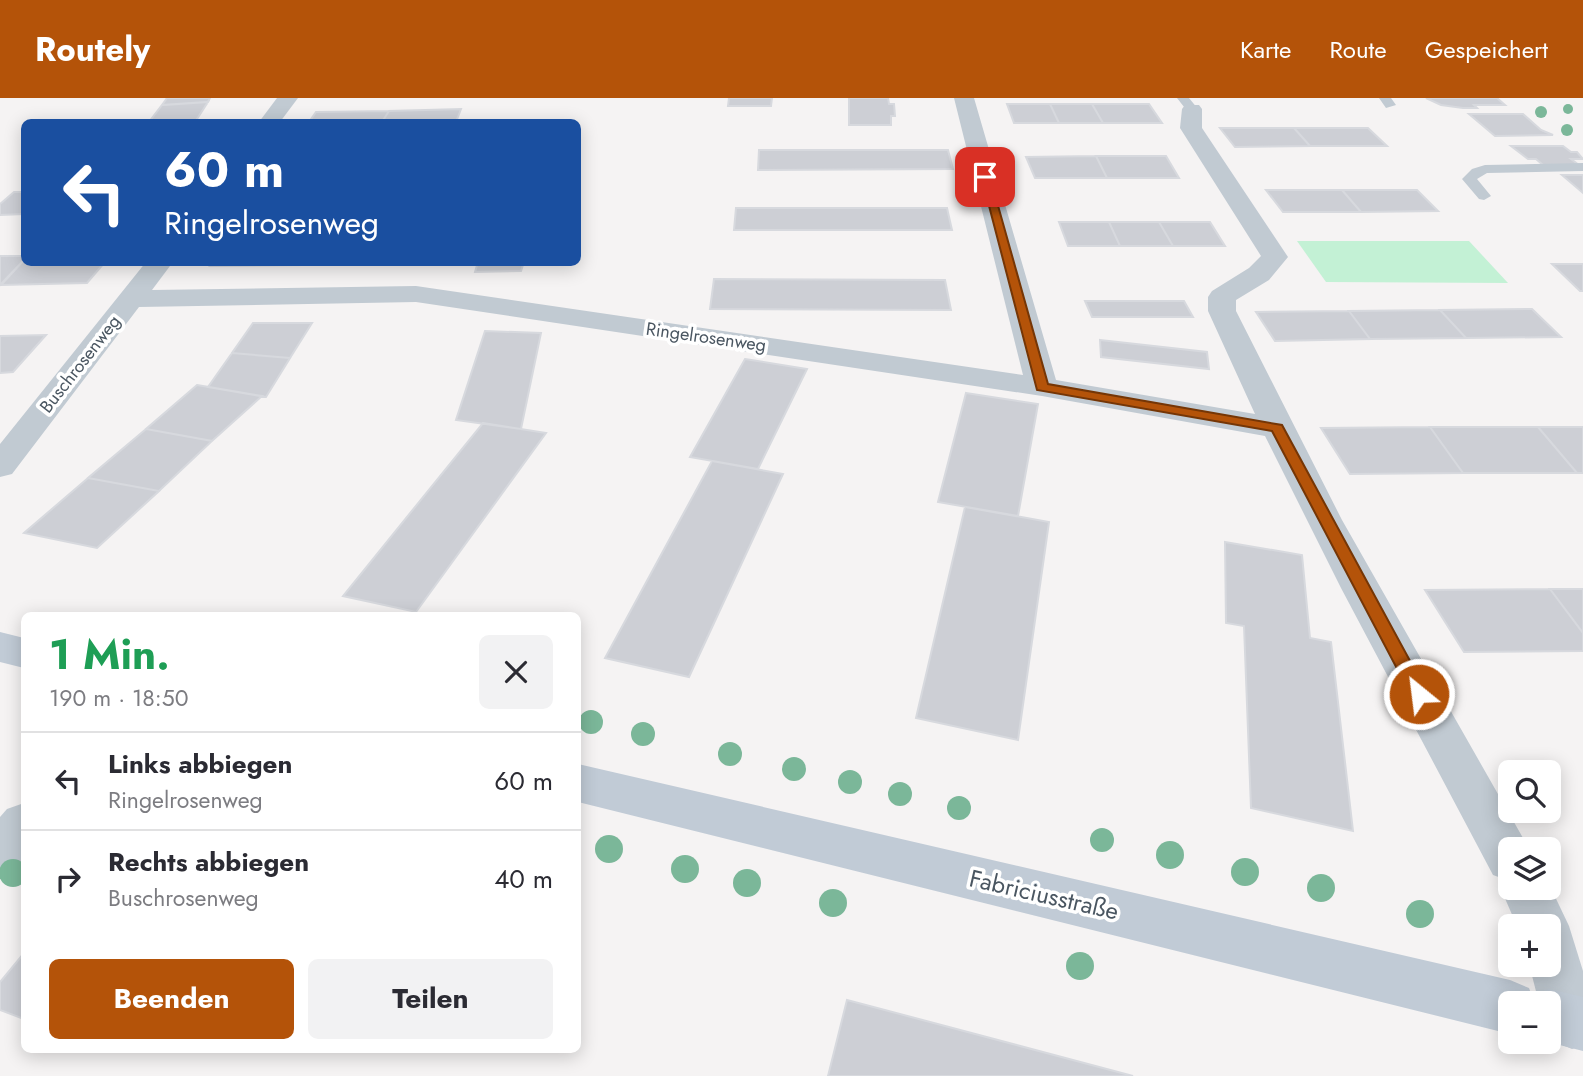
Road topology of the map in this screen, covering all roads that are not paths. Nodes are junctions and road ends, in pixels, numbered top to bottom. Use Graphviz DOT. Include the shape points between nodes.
graph roads {
  1 [pos="288,98"];
  2 [pos="964,98"];
  3 [pos="1188,104"];
  4 [pos="271,119"];
  5 [pos="1583,167"];
  6 [pos="1484,196"];
  7 [pos="157,266"];
  8 [pos="131,299"];
  9 [pos="1042,387"];
  10 [pos="1277,428"];
  11 [pos="0,466"];
  12 [pos="0,647"];
  13 [pos="21,652"];
  14 [pos="581,784"];
  15 [pos="21,827"];
  16 [pos="1498,838"];
  17 [pos="0,851"];
  18 [pos="1557,977"];
  19 [pos="1498,1004"];
  20 [pos="1568,1021"];
  1 -- 4 [label="street"];
  2 -- 9 [label="street"];
  3 -- 10 [label="street" via="1191,128 1275,257 1259,274 1222,297 1222,311"];
  5 -- 6 [label="lane" via="1477,172 1469,179"];
  7 -- 8 [label="street, Buschrosenweg"];
  8 -- 9 [label="street, Ringelrosenweg" via="416,294"];
  8 -- 11 [label="street, Buschrosenweg"];
  9 -- 10 [label="street, Ringelrosenweg"];
  10 -- 16 [label="street"];
  12 -- 13 [label="street"];
  14 -- 19 [label="street, Fabriciusstraße"];
  15 -- 17 [label="street"];
  18 -- 20 [label="street"];
}
